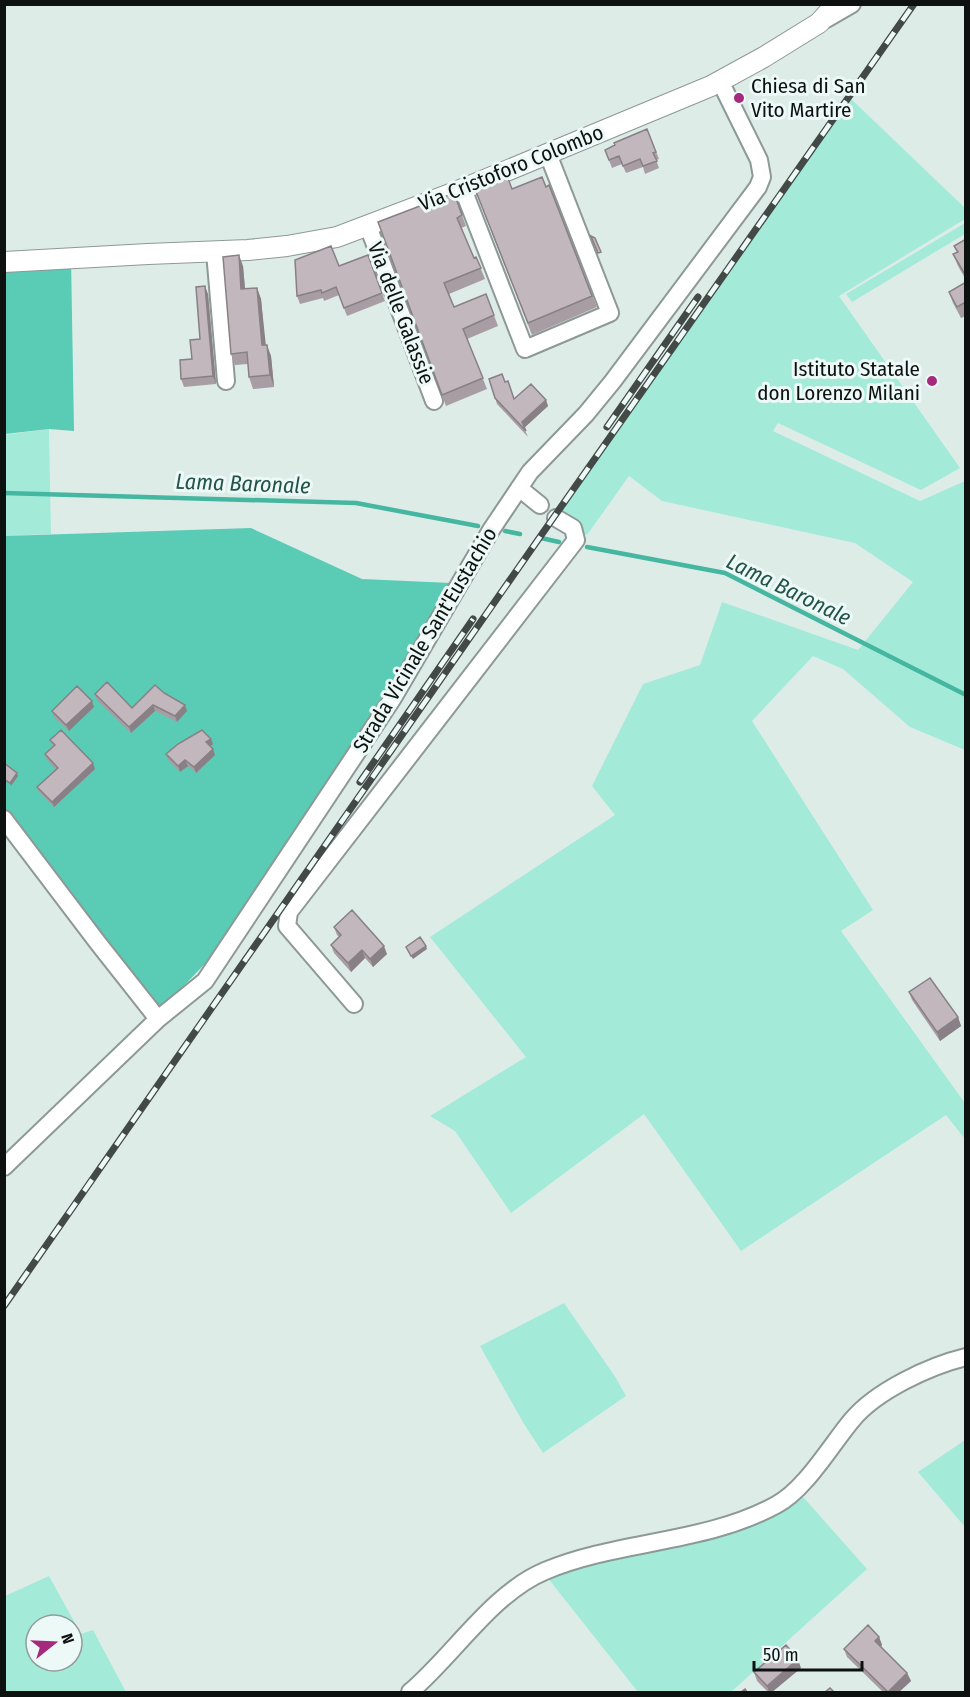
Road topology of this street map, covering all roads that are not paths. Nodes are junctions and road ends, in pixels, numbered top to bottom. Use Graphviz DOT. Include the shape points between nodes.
graph roads {
  1 [pos="836,4"];
  2 [pos="852,4"];
  3 [pos="819,23"];
  4 [pos="720,81"];
  5 [pos="548,154"];
  6 [pos="463,189"];
  7 [pos="368,226"];
  8 [pos="215,252"];
  9 [pos="4,262"];
  10 [pos="226,381"];
  11 [pos="434,400"];
  12 [pos="519,488"];
  13 [pos="540,505"];
  14 [pos="555,518"];
  15 [pos="4,819"];
  16 [pos="354,1004"];
  17 [pos="158,1019"];
  18 [pos="4,1167"];
  19 [pos="966,1357"];
  20 [pos="410,1692"];
  1 -- 3 [label="main road, Via Cristoforo Colombo"];
  2 -- 3 [label="street"];
  3 -- 4 [label="main road, Via Cristoforo Colombo"];
  4 -- 5 [label="main road, Via Cristoforo Colombo"];
  4 -- 12 [label="street, Strada Vicinale Sant'Eustachio" via="759,160 762,177 758,187 613,381"];
  5 -- 6 [label="main road, Via Cristoforo Colombo"];
  5 -- 6 [label="street" via="610,313 525,349"];
  6 -- 7 [label="main road, Via Cristoforo Colombo"];
  7 -- 8 [label="main road, Via Cristoforo Colombo" via="315,242"];
  7 -- 11 [label="street, Via delle Galassie"];
  8 -- 9 [label="main road, Via Cristoforo Colombo"];
  8 -- 10 [label="street"];
  12 -- 13 [label="street"];
  12 -- 17 [label="street, Strada Vicinale Sant'Eustachio" via="387,707 204,981"];
  14 -- 16 [label="street" via="573,528 576,540 289,912 287,926"];
  15 -- 17 [label="street"];
  17 -- 18 [label="street, Strada Vicinale Sant'Eustachio"];
  19 -- 20 [label="street" via="935,1366 864,1408 796,1489 777,1505 714,1530 565,1564 524,1583 482,1619"];
}
